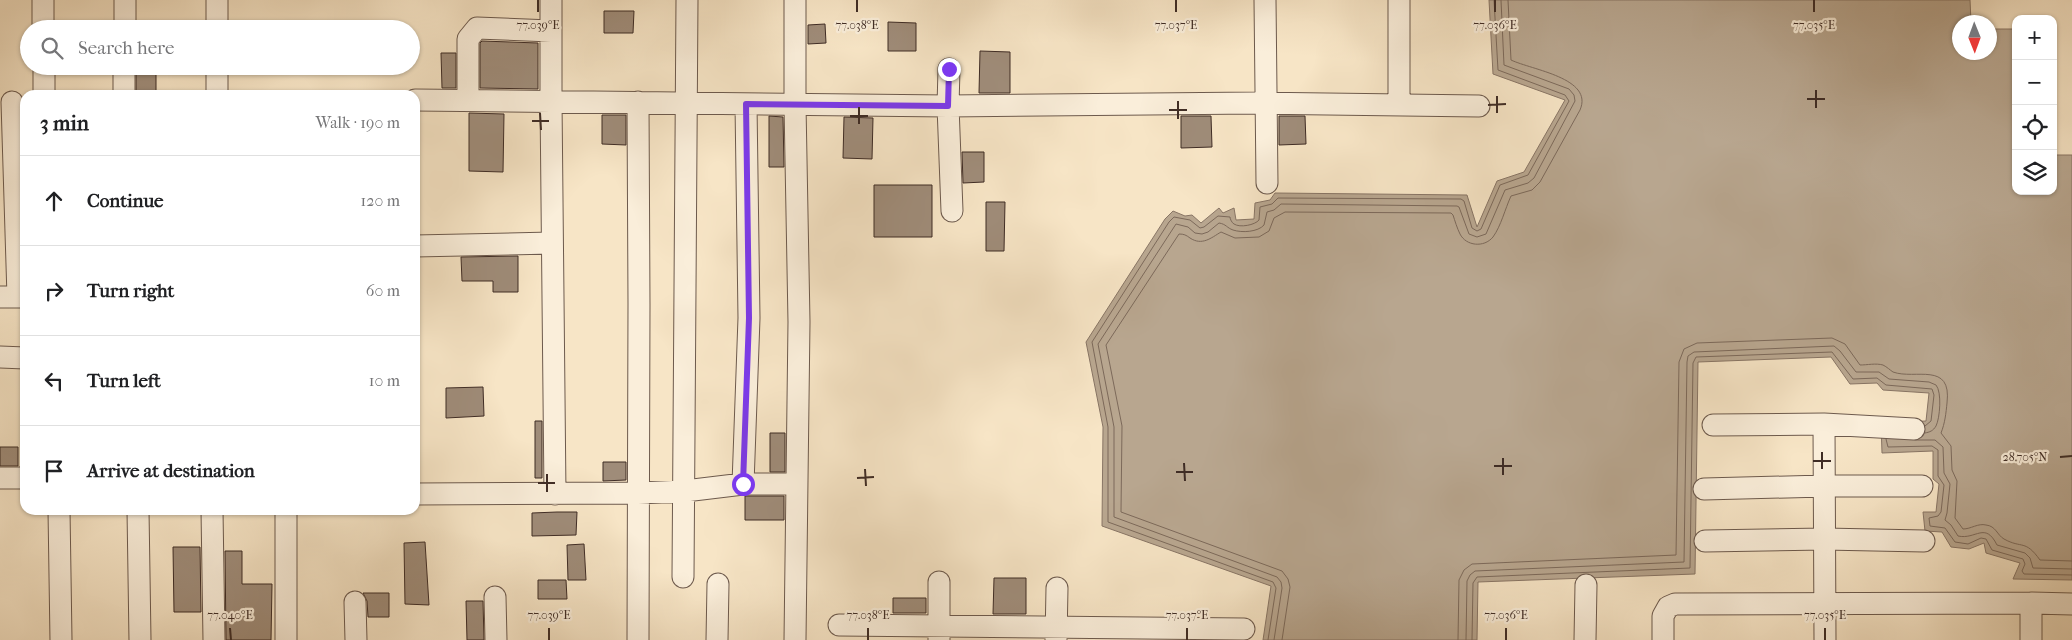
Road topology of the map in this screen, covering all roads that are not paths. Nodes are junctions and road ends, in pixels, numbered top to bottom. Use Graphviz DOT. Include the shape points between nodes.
graph roads {
  1 [pos="43,0"];
  2 [pos="125,0"];
  3 [pos="217,0"];
  4 [pos="551,0"];
  5 [pos="687,0"];
  6 [pos="796,0"];
  7 [pos="1265,0"];
  8 [pos="1399,0"];
  9 [pos="44,20"];
  10 [pos="125,20"];
  11 [pos="217,20"];
  12 [pos="551,31"];
  13 [pos="949,69"];
  14 [pos="44,75"];
  15 [pos="124,75"];
  16 [pos="217,75"];
  17 [pos="44,90"];
  18 [pos="124,90"];
  19 [pos="217,90"];
  20 [pos="468,99"];
  21 [pos="420,100"];
  22 [pos="551,101"];
  23 [pos="12,102"];
  24 [pos="638,102"];
  25 [pos="686,103"];
  26 [pos="1265,103"];
  27 [pos="1399,103"];
  28 [pos="746,104"];
  29 [pos="795,105"];
  30 [pos="948,106"];
  31 [pos="1479,106"];
  32 [pos="1267,183"];
  33 [pos="952,211"];
  34 [pos="552,243"];
  35 [pos="420,246"];
  36 [pos="14,297"];
  37 [pos="0,357"];
  38 [pos="20,358"];
  39 [pos="1824,424"];
  40 [pos="1713,425"];
  41 [pos="1914,429"];
  42 [pos="0,478"];
  43 [pos="20,478"];
  44 [pos="743,484"];
  45 [pos="796,484"];
  46 [pos="1824,486"];
  47 [pos="1922,486"];
  48 [pos="1704,489"];
  49 [pos="685,491"];
  50 [pos="638,493"];
  51 [pos="420,494"];
  52 [pos="555,494"];
  53 [pos="58,515"];
  54 [pos="138,515"];
  55 [pos="212,515"];
  56 [pos="286,515"];
  57 [pos="1824,539"];
  58 [pos="1706,541"];
  59 [pos="1924,541"];
  60 [pos="683,577"];
  61 [pos="939,582"];
  62 [pos="718,584"];
  63 [pos="1586,585"];
  64 [pos="1057,588"];
  65 [pos="495,597"];
  66 [pos="355,602"];
  67 [pos="1825,603"];
  68 [pos="2031,603"];
  69 [pos="2072,604"];
  70 [pos="839,626"];
  71 [pos="1244,629"];
  72 [pos="939,633"];
  73 [pos="1056,634"];
  74 [pos="61,640"];
  75 [pos="140,640"];
  76 [pos="214,640"];
  77 [pos="286,640"];
  78 [pos="356,640"];
  79 [pos="496,640"];
  80 [pos="638,640"];
  81 [pos="717,640"];
  82 [pos="795,640"];
  83 [pos="1585,640"];
  84 [pos="1663,640"];
  85 [pos="1825,640"];
  86 [pos="2031,640"];
  1 -- 9 [label="street"];
  2 -- 10 [label="street"];
  3 -- 11 [label="street"];
  4 -- 12 [label="street"];
  5 -- 25 [label="street"];
  6 -- 29 [label="street"];
  7 -- 26 [label="street"];
  8 -- 27 [label="street"];
  12 -- 20 [label="street" via="477,28 468,39"];
  12 -- 22 [label="street"];
  13 -- 30 [label="street"];
  14 -- 17 [label="street"];
  15 -- 18 [label="street"];
  16 -- 19 [label="street"];
  20 -- 21 [label="street"];
  20 -- 22 [label="street"];
  22 -- 24 [label="street"];
  22 -- 34 [label="street"];
  23 -- 36 [label="street"];
  24 -- 25 [label="street"];
  24 -- 50 [label="street"];
  25 -- 28 [label="street"];
  25 -- 49 [label="street"];
  26 -- 27 [label="street"];
  26 -- 30 [label="street"];
  26 -- 32 [label="street"];
  27 -- 31 [label="street"];
  28 -- 29 [label="street"];
  28 -- 44 [label="street" via="749,318"];
  29 -- 30 [label="street"];
  29 -- 45 [label="street" via="799,322"];
  30 -- 33 [label="street"];
  34 -- 35 [label="street"];
  34 -- 52 [label="street"];
  37 -- 38 [label="street"];
  39 -- 40 [label="street"];
  39 -- 41 [label="street"];
  39 -- 46 [label="street"];
  42 -- 43 [label="street"];
  44 -- 45 [label="street"];
  44 -- 49 [label="street"];
  45 -- 82 [label="street"];
  46 -- 47 [label="street"];
  46 -- 48 [label="street"];
  46 -- 57 [label="street"];
  49 -- 50 [label="street"];
  49 -- 60 [label="street"];
  50 -- 52 [label="street"];
  50 -- 80 [label="street"];
  51 -- 52 [label="street"];
  53 -- 74 [label="street"];
  54 -- 75 [label="street"];
  55 -- 76 [label="street"];
  56 -- 77 [label="street"];
  57 -- 58 [label="street"];
  57 -- 59 [label="street"];
  57 -- 67 [label="street"];
  61 -- 72 [label="street"];
  62 -- 81 [label="street"];
  63 -- 83 [label="street"];
  64 -- 73 [label="street"];
  65 -- 79 [label="street"];
  66 -- 78 [label="street"];
  67 -- 68 [label="street"];
  67 -- 84 [label="street" via="1675,604 1665,611"];
  67 -- 85 [label="street"];
  68 -- 69 [label="street"];
  68 -- 86 [label="street"];
  70 -- 72 [label="street"];
  71 -- 73 [label="street"];
  72 -- 73 [label="street"];
}
